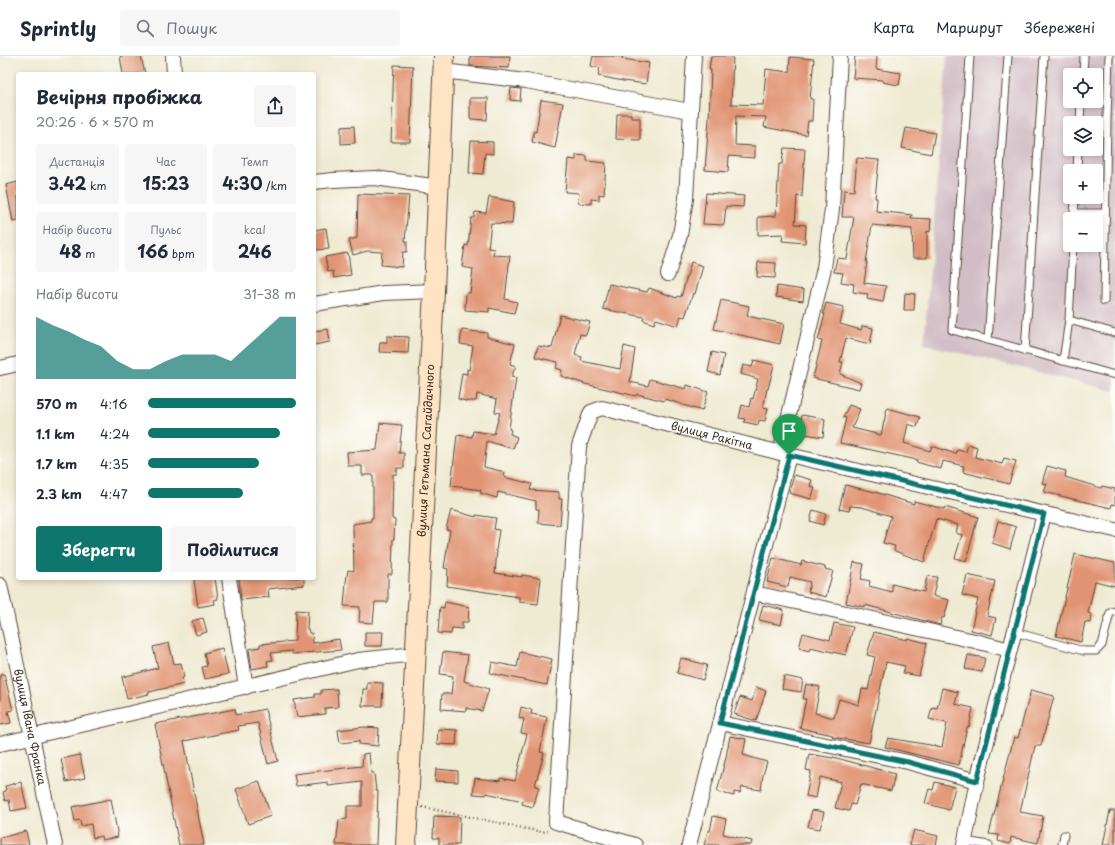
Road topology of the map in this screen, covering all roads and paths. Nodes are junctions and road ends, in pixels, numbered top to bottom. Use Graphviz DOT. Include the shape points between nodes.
graph roads {
  1 [pos="172,56"];
  2 [pos="694,56"];
  3 [pos="840,56"];
  4 [pos="970,56"];
  5 [pos="1008,56"];
  6 [pos="1044,56"];
  7 [pos="1084,56"];
  8 [pos="1109,56"];
  9 [pos="443,64"];
  10 [pos="1083,68"];
  11 [pos="174,72"];
  12 [pos="690,111"];
  13 [pos="316,182"];
  14 [pos="439,187"];
  15 [pos="1105,212"];
  16 [pos="1073,252"];
  17 [pos="668,274"];
  18 [pos="434,291"];
  19 [pos="1104,302"];
  20 [pos="316,304"];
  21 [pos="1069,320"];
  22 [pos="1115,333"];
  23 [pos="988,340"];
  24 [pos="1026,351"];
  25 [pos="1063,361"];
  26 [pos="16,364"];
  27 [pos="0,368"];
  28 [pos="1115,375"];
  29 [pos="784,454"];
  30 [pos="1044,514"];
  31 [pos="1115,530"];
  32 [pos="229,580"];
  33 [pos="0,585"];
  34 [pos="754,594"];
  35 [pos="1115,610"];
  36 [pos="1014,632"];
  37 [pos="1010,650"];
  38 [pos="416,654"];
  39 [pos="246,686"];
  40 [pos="720,723"];
  41 [pos="32,737"];
  42 [pos="0,744"];
  43 [pos="977,781"];
  44 [pos="408,804"];
  45 [pos="556,822"];
  46 [pos="1064,835"];
  47 [pos="964,843"];
  48 [pos="55,845"];
  49 [pos="406,845"];
  50 [pos="635,845"];
  51 [pos="689,845"];
  52 [pos="989,845"];
  53 [pos="1062,845"];
  1 -- 11 [label="street"];
  2 -- 12 [label="street"];
  3 -- 29 [label="street" via="832,209 824,268"];
  4 -- 23 [label="lane" via="952,330"];
  5 -- 23 [label="lane"];
  6 -- 24 [label="lane"];
  7 -- 10 [label="lane"];
  8 -- 15 [label="lane"];
  9 -- 12 [label="street"];
  9 -- 14 [label="main road, вулиця Гетьмана Сагайдачного"];
  12 -- 17 [label="street" via="686,199 680,235"];
  13 -- 14 [label="street" via="375,178"];
  14 -- 18 [label="main road, вулиця Гетьмана Сагайдачного"];
  15 -- 19 [label="lane"];
  16 -- 21 [label="lane"];
  18 -- 20 [label="street" via="384,293"];
  18 -- 38 [label="main road, вулиця Гетьмана Сагайдачного"];
  21 -- 22 [label="lane"];
  21 -- 25 [label="lane"];
  23 -- 24 [label="lane"];
  24 -- 25 [label="lane"];
  25 -- 28 [label="lane"];
  26 -- 27 [label="street"];
  29 -- 30 [label="street, вулиця Ракітна"];
  29 -- 34 [label="street"];
  29 -- 45 [label="street, вулиця Ракітна" via="602,408 591,412 579,446"];
  30 -- 31 [label="street, вулиця Ракітна"];
  30 -- 36 [label="street"];
  32 -- 39 [label="street"];
  33 -- 41 [label="street, вулиця Івана Франка"];
  34 -- 37 [label="street"];
  34 -- 40 [label="street"];
  35 -- 36 [label="lane" via="1110,613 1102,644 1096,651 1084,651"];
  36 -- 37 [label="street"];
  37 -- 43 [label="street"];
  38 -- 39 [label="street" via="358,660"];
  38 -- 44 [label="main road, вулиця Гетьмана Сагайдачного"];
  39 -- 41 [label="street"];
  40 -- 43 [label="street" via="908,762"];
  40 -- 51 [label="street"];
  41 -- 42 [label="street"];
  41 -- 48 [label="street, вулиця Івана Франка"];
  43 -- 47 [label="street"];
  44 -- 45 [label="path" via="542,832 551,830"];
  44 -- 49 [label="main road, вулиця Гетьмана Сагайдачного"];
  45 -- 50 [label="street"];
  46 -- 53 [label="lane"];
  47 -- 52 [label="lane"];
}
